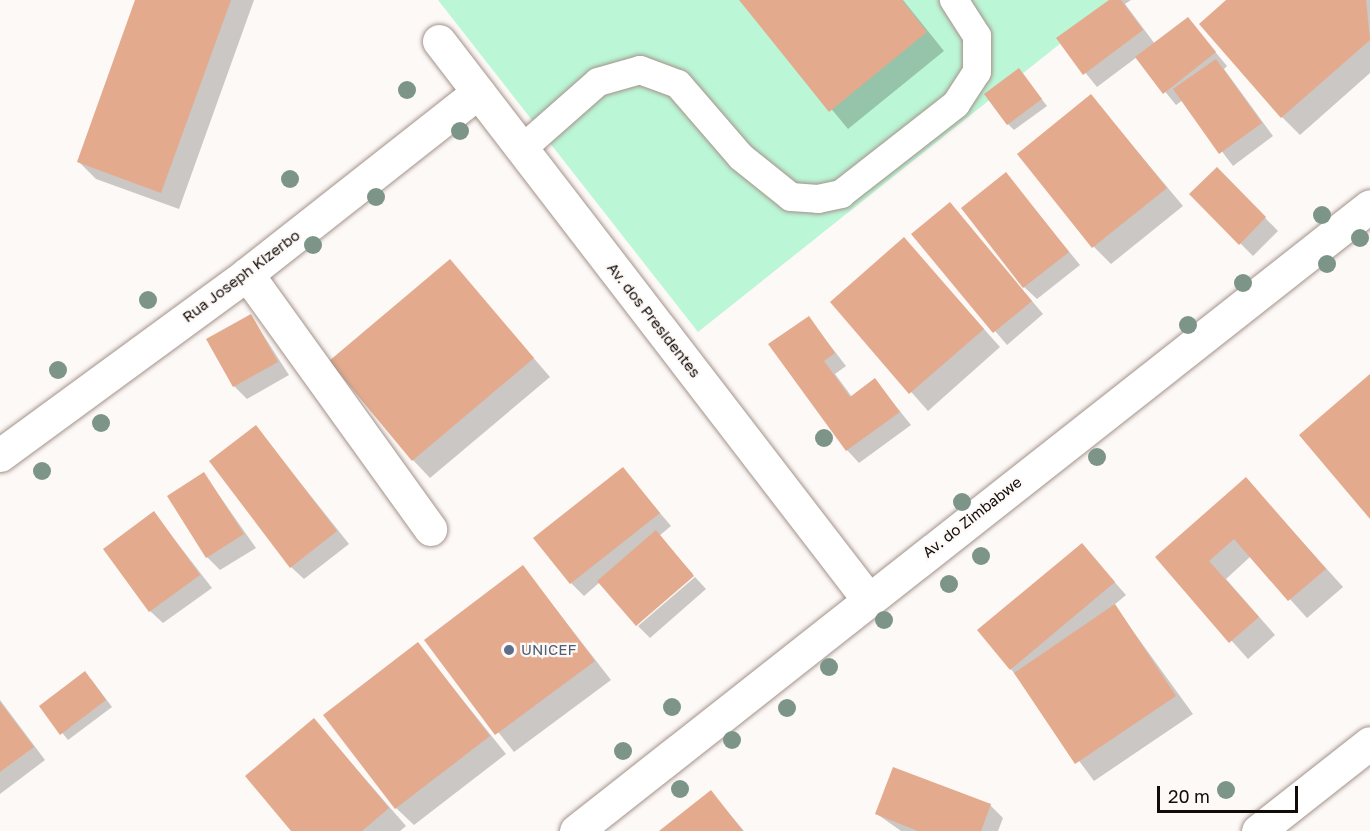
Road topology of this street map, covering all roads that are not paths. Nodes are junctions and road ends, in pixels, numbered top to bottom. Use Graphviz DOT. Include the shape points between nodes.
graph roads {
  1 [pos="954,0"];
  2 [pos="439,41"];
  3 [pos="478,92"];
  4 [pos="522,149"];
  5 [pos="1370,206"];
  6 [pos="247,274"];
  7 [pos="0,455"];
  8 [pos="430,529"];
  9 [pos="868,599"];
  10 [pos="1370,743"];
  11 [pos="576,831"];
  12 [pos="1258,831"];
  1 -- 4 [label="lane" via="977,36 977,72 956,104 841,194 818,200 791,197 741,157 678,84 640,70 598,82"];
  2 -- 3 [label="street, Av. dos Presidentes"];
  3 -- 4 [label="street, Av. dos Presidentes"];
  3 -- 6 [label="street, Rua Joseph Kizerbo"];
  4 -- 9 [label="street, Av. dos Presidentes"];
  5 -- 9 [label="street, Av. do Zimbabwe"];
  6 -- 7 [label="street, Rua Joseph Kizerbo"];
  6 -- 8 [label="street"];
  9 -- 11 [label="street, Av. do Zimbabwe"];
  10 -- 12 [label="street"];
}
